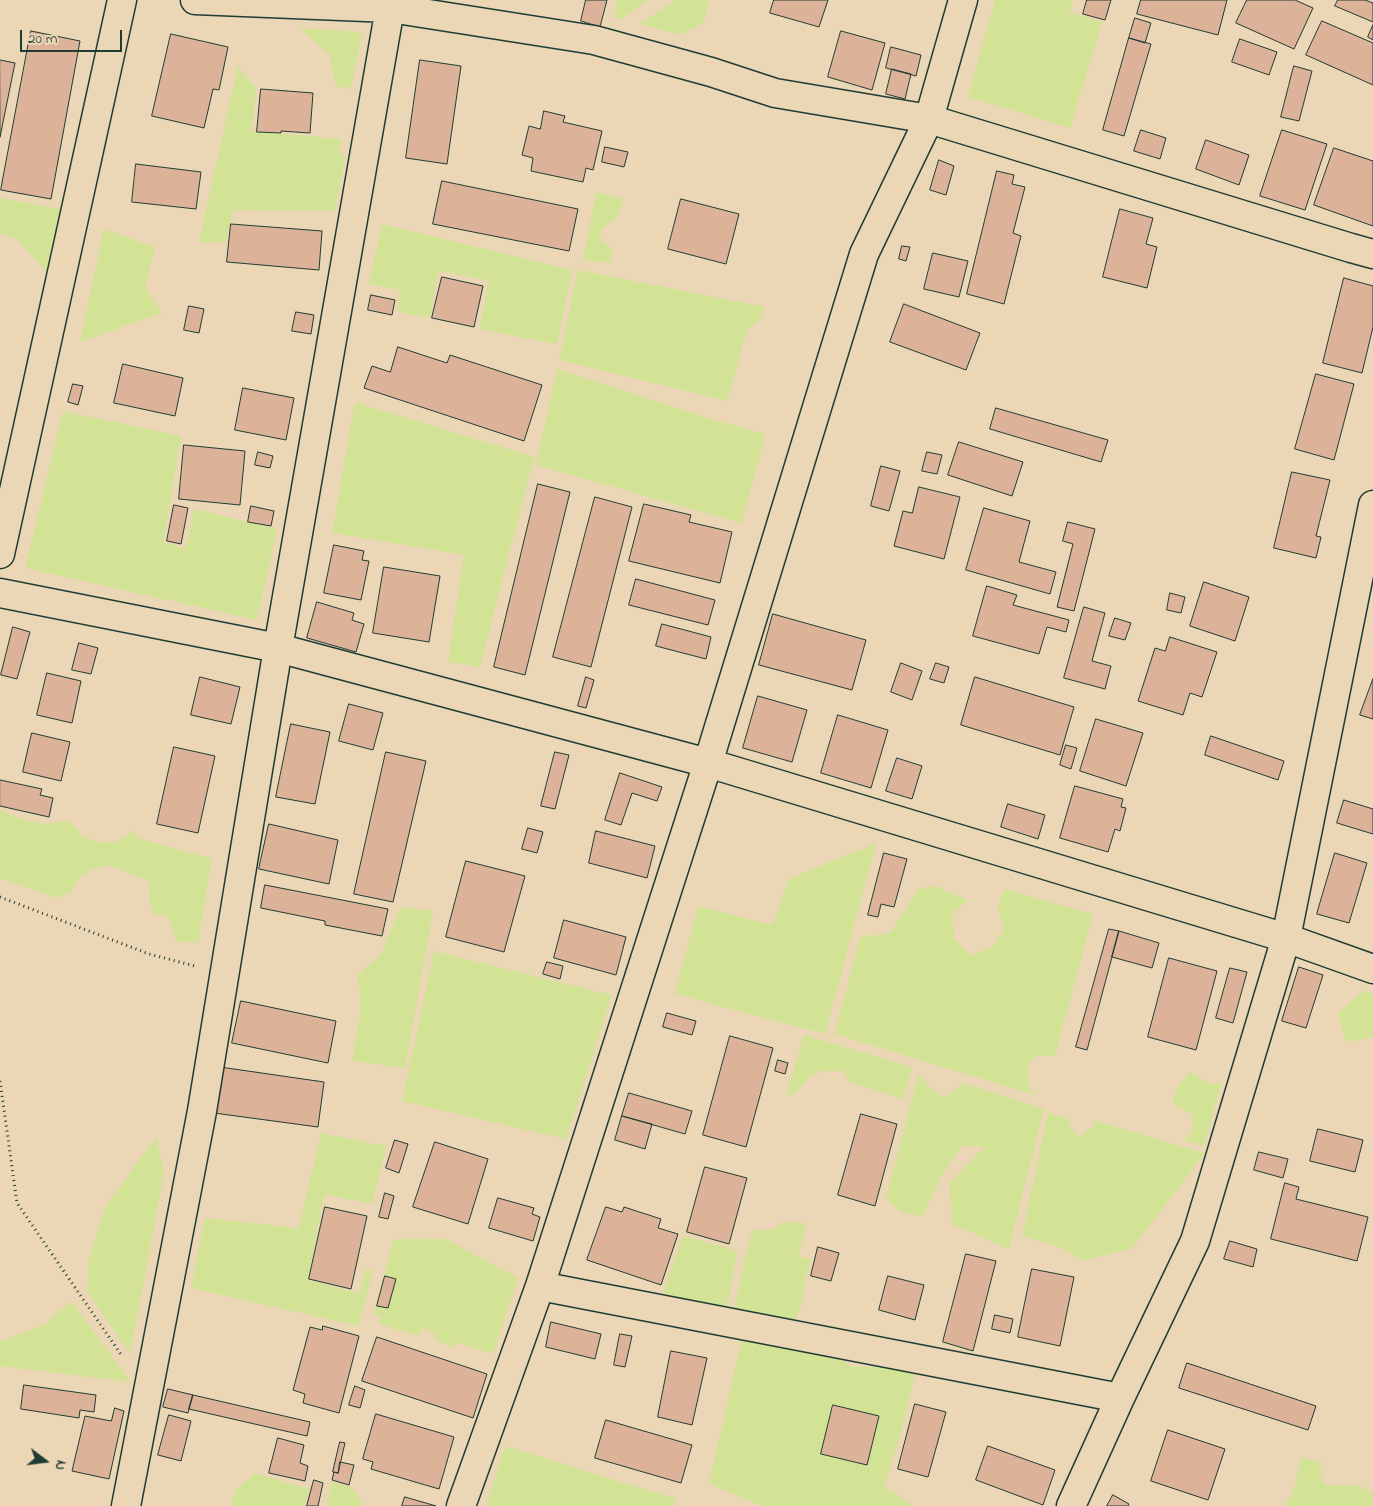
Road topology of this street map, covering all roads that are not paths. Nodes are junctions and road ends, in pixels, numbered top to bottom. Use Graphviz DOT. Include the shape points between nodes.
graph roads {
  1 [pos="122,0"];
  2 [pos="195,0"];
  3 [pos="963,0"];
  4 [pos="390,8"];
  5 [pos="929,119"];
  6 [pos="1373,254"];
  7 [pos="1373,506"];
  8 [pos="0,554"];
  9 [pos="0,593"];
  10 [pos="278,648"];
  11 [pos="708,764"];
  12 [pos="1286,938"];
  13 [pos="1373,969"];
  14 [pos="540,1286"];
  15 [pos="1120,1398"];
  16 [pos="126,1506"];
  17 [pos="461,1506"];
  18 [pos="1071,1506"];
  1 -- 8 [label="street"];
  2 -- 4 [label="street"];
  3 -- 5 [label="street"];
  4 -- 5 [label="street" via="594,40 775,93"];
  4 -- 10 [label="street"];
  5 -- 6 [label="street"];
  5 -- 11 [label="street" via="864,254"];
  7 -- 12 [label="street"];
  9 -- 10 [label="street"];
  10 -- 11 [label="street"];
  10 -- 16 [label="street" via="202,1111"];
  11 -- 12 [label="street"];
  11 -- 14 [label="street"];
  12 -- 13 [label="street"];
  12 -- 15 [label="street" via="1195,1240"];
  14 -- 15 [label="street"];
  14 -- 17 [label="street"];
  15 -- 18 [label="street"];
}
